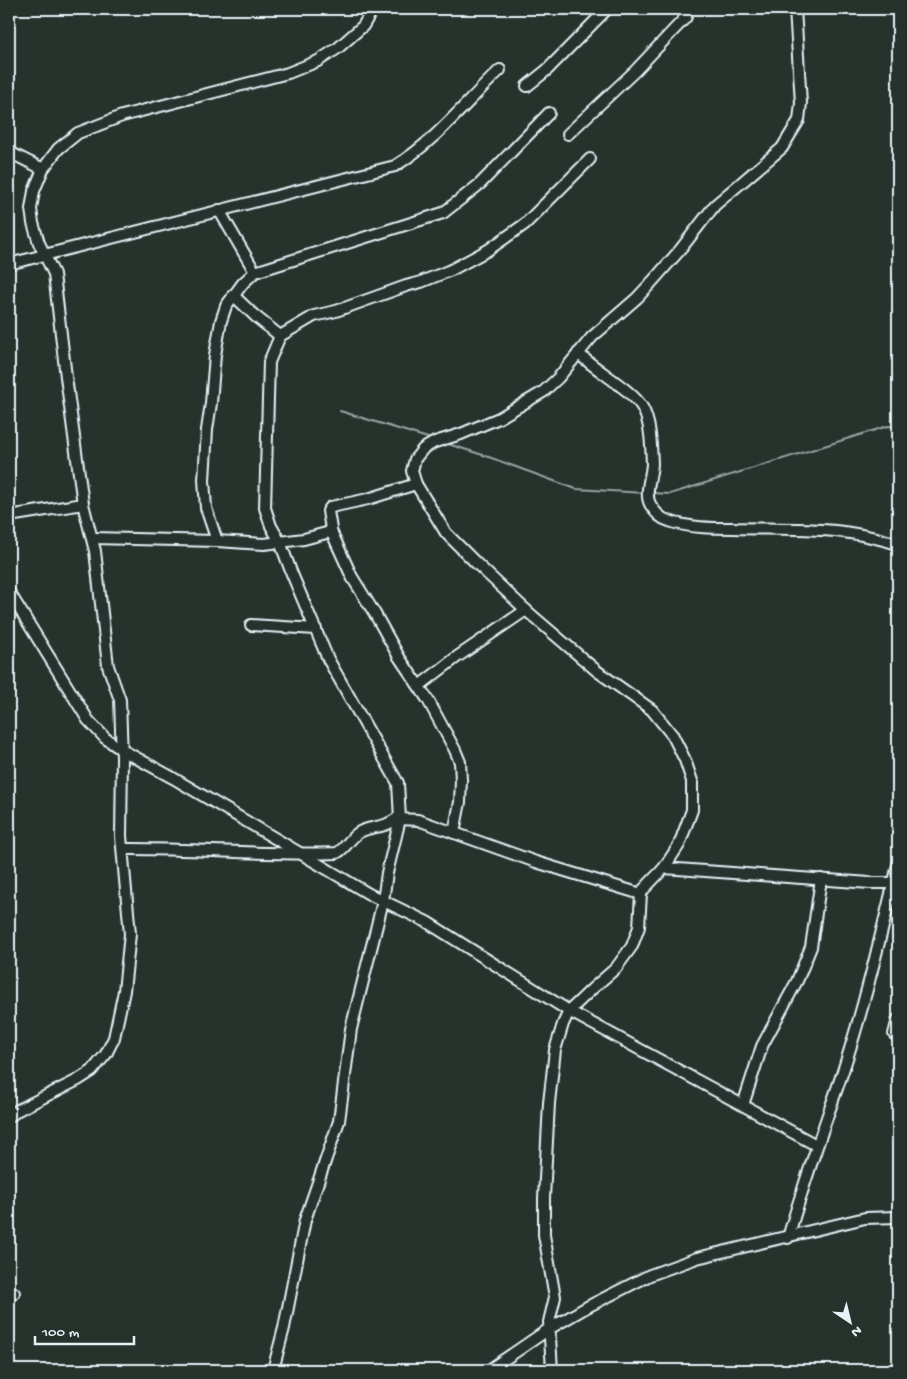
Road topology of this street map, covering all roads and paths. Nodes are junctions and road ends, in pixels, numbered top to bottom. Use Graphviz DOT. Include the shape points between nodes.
graph roads {
  1 [pos="373,9"];
  2 [pos="607,9"];
  3 [pos="683,9"];
  4 [pos="794,9"];
  5 [pos="500,70"];
  6 [pos="527,86"];
  7 [pos="549,113"];
  8 [pos="568,134"];
  9 [pos="9,152"];
  10 [pos="590,158"];
  11 [pos="43,169"];
  12 [pos="219,210"];
  13 [pos="45,256"];
  14 [pos="9,264"];
  15 [pos="255,272"];
  16 [pos="233,295"];
  17 [pos="280,336"];
  18 [pos="578,353"];
  19 [pos="416,484"];
  20 [pos="83,504"];
  21 [pos="9,516"];
  22 [pos="331,531"];
  23 [pos="93,538"];
  24 [pos="217,541"];
  25 [pos="280,542"];
  26 [pos="898,544"];
  27 [pos="9,592"];
  28 [pos="13,605"];
  29 [pos="526,610"];
  30 [pos="251,626"];
  31 [pos="316,629"];
  32 [pos="419,686"];
  33 [pos="122,750"];
  34 [pos="400,818"];
  35 [pos="454,833"];
  36 [pos="122,849"];
  37 [pos="298,852"];
  38 [pos="898,865"];
  39 [pos="664,868"];
  40 [pos="821,879"];
  41 [pos="894,883"];
  42 [pos="641,894"];
  43 [pos="383,901"];
  44 [pos="569,1011"];
  45 [pos="898,1019"];
  46 [pos="894,1034"];
  47 [pos="742,1105"];
  48 [pos="9,1117"];
  49 [pos="816,1145"];
  50 [pos="898,1217"];
  51 [pos="788,1238"];
  52 [pos="549,1329"];
  53 [pos="273,1370"];
  54 [pos="489,1370"];
  55 [pos="552,1370"];
  1 -- 11 [label="street" via="363,26 318,61 288,74 122,116 78,133 58,149"];
  2 -- 6 [label="street"];
  3 -- 8 [label="street" via="686,17"];
  4 -- 18 [label="street" via="801,103 798,120 788,140 715,205 651,284"];
  5 -- 12 [label="street" via="438,132 395,166"];
  7 -- 15 [label="street" via="480,184 443,212"];
  9 -- 11 [label="street"];
  10 -- 17 [label="street" via="525,224 488,250 421,282 314,316"];
  11 -- 13 [label="street" via="31,209"];
  12 -- 13 [label="street"];
  12 -- 15 [label="street"];
  13 -- 14 [label="street"];
  13 -- 20 [label="street" via="54,274"];
  15 -- 16 [label="street"];
  16 -- 17 [label="street"];
  16 -- 24 [label="street" via="226,306 215,354 207,430 206,508"];
  17 -- 25 [label="street" via="269,362 265,501 266,514"];
  18 -- 19 [label="street" via="543,392 521,406 423,449 412,471"];
  18 -- 26 [label="street" via="641,406 651,442 649,503 667,521 718,528 864,534"];
  19 -- 22 [label="street" via="331,507 328,511"];
  19 -- 29 [label="street" via="446,532"];
  20 -- 21 [label="street"];
  20 -- 23 [label="street"];
  22 -- 25 [label="street"];
  22 -- 32 [label="street" via="356,585"];
  23 -- 24 [label="street"];
  23 -- 33 [label="street" via="108,666 120,700"];
  24 -- 25 [label="street"];
  25 -- 31 [label="street"];
  27 -- 28 [label="street"];
  28 -- 33 [label="street" via="88,720"];
  29 -- 32 [label="street"];
  29 -- 39 [label="street" via="597,671 652,710 685,760 692,781 692,810 679,845"];
  30 -- 31 [label="street"];
  31 -- 34 [label="street" via="328,659 398,784"];
  32 -- 35 [label="street" via="460,762 460,802"];
  33 -- 36 [label="street"];
  33 -- 37 [label="street"];
  34 -- 35 [label="street" via="418,820"];
  34 -- 37 [label="street" via="391,824 359,832 337,853"];
  34 -- 43 [label="street"];
  35 -- 42 [label="street"];
  36 -- 37 [label="street"];
  36 -- 48 [label="street" via="130,934 124,990 114,1038 92,1071"];
  37 -- 43 [label="street"];
  38 -- 41 [label="street"];
  39 -- 40 [label="street"];
  39 -- 42 [label="street"];
  40 -- 41 [label="street"];
  40 -- 47 [label="street" via="810,947 797,981 762,1046"];
  41 -- 49 [label="street" via="859,1019"];
  42 -- 44 [label="street" via="639,927 632,946 616,968"];
  43 -- 44 [label="street" via="427,922"];
  43 -- 53 [label="street" via="351,1029 339,1121 305,1220"];
  44 -- 47 [label="street"];
  44 -- 52 [label="street" via="555,1050 546,1146 544,1235 555,1297"];
  45 -- 46 [label="street"];
  47 -- 49 [label="street"];
  49 -- 51 [label="street"];
  50 -- 51 [label="street" via="865,1218"];
  51 -- 52 [label="street" via="697,1258 650,1276"];
  52 -- 54 [label="street"];
  52 -- 55 [label="street"];
}
